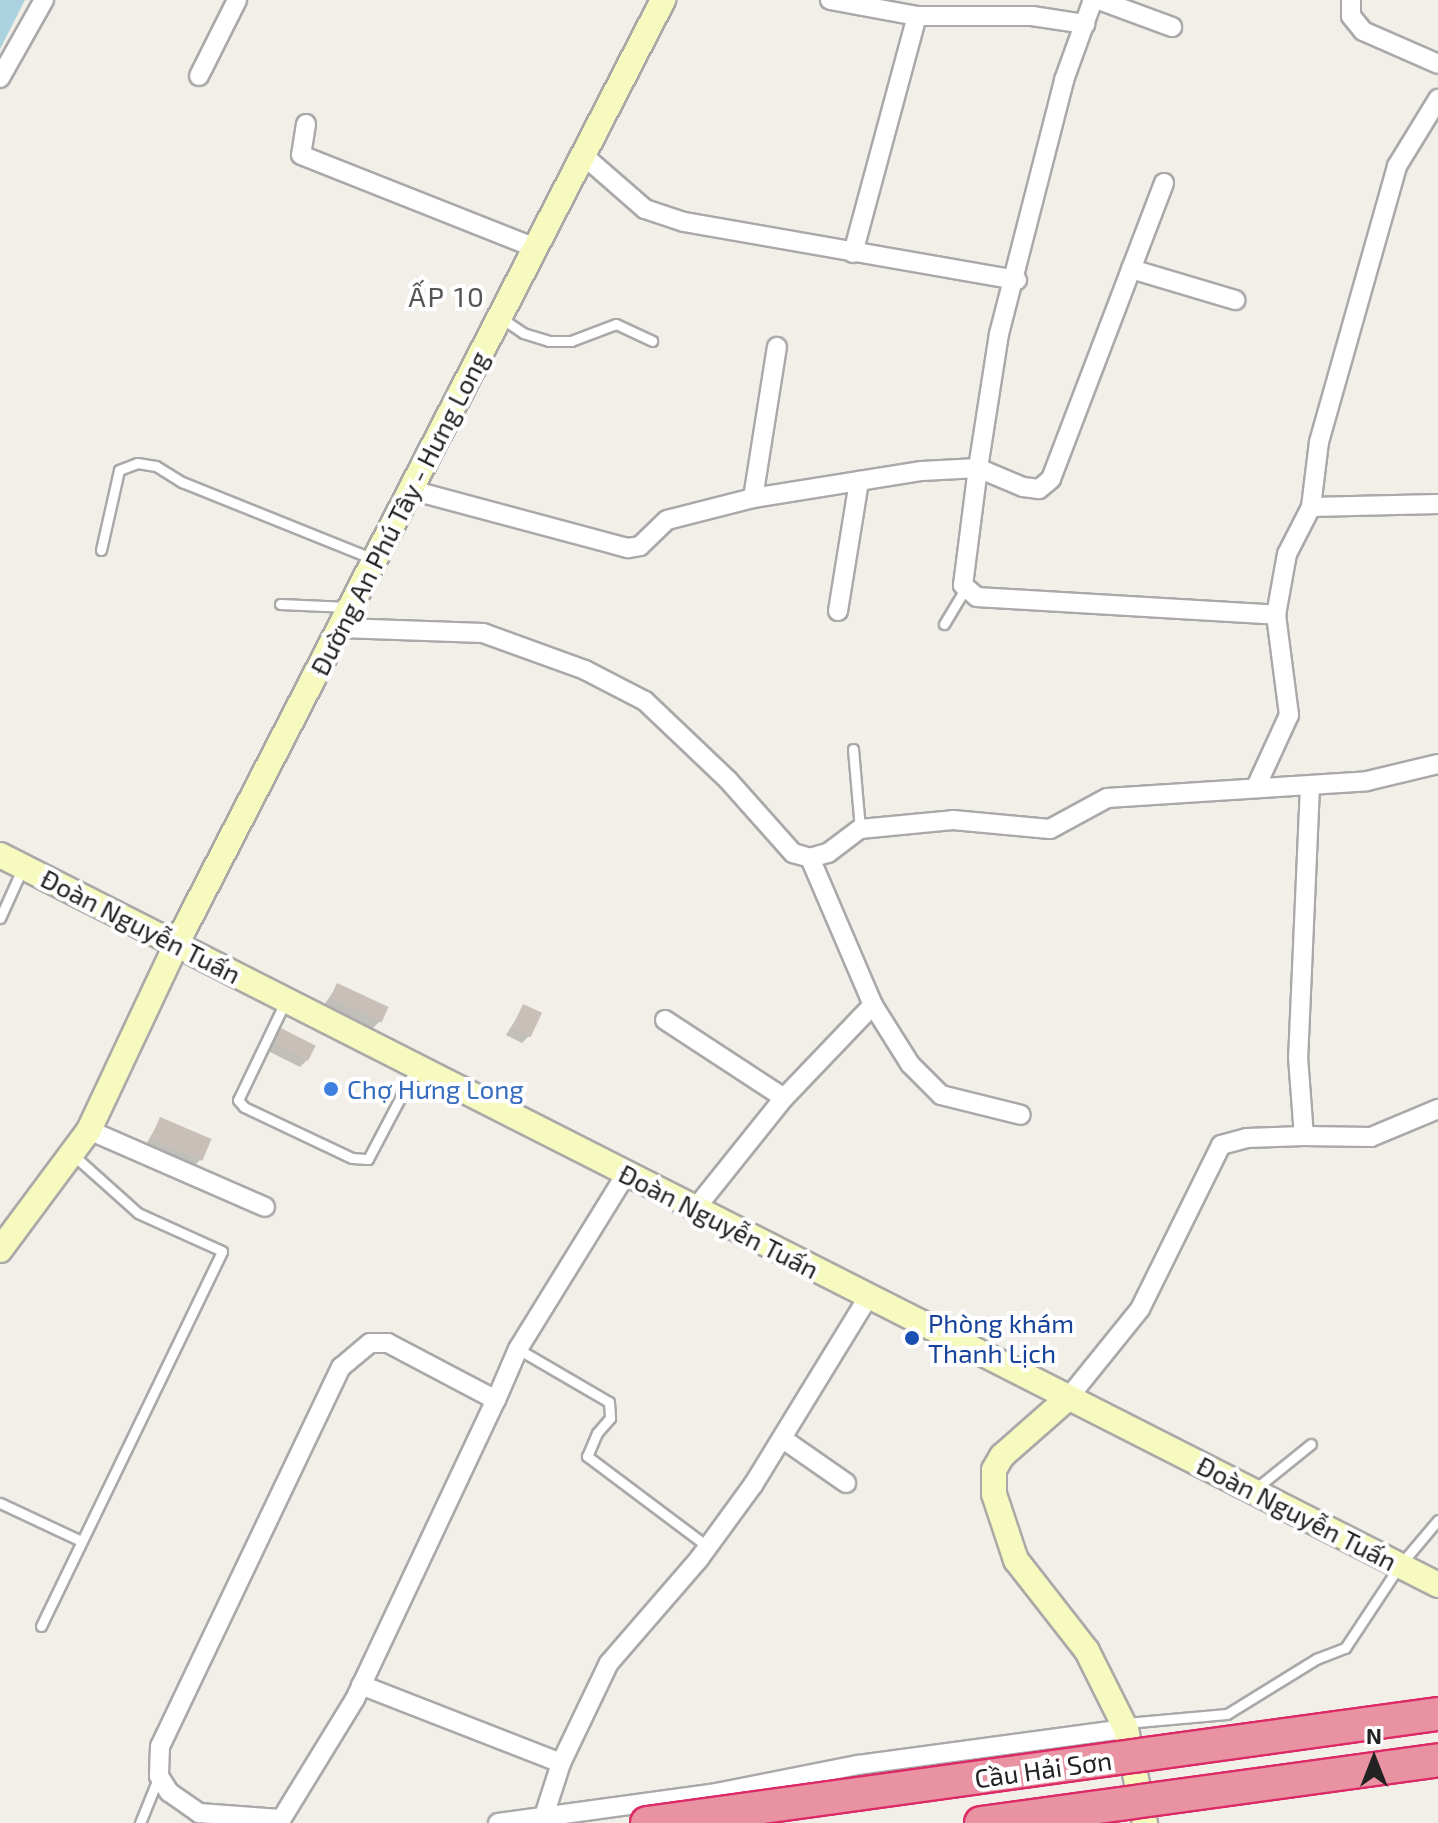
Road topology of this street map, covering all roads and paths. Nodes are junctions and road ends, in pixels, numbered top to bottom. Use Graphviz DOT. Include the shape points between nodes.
graph roads {
  1 [pos="44,0"];
  2 [pos="237,0"];
  3 [pos="663,0"];
  4 [pos="830,0"];
  5 [pos="1093,0"];
  6 [pos="1099,0"];
  7 [pos="1351,0"];
  8 [pos="917,16"];
  9 [pos="1085,24"];
  10 [pos="1172,27"];
  11 [pos="1438,64"];
  12 [pos="199,76"];
  13 [pos="0,78"];
  14 [pos="1438,99"];
  15 [pos="306,124"];
  16 [pos="583,155"];
  17 [pos="1164,183"];
  18 [pos="533,247"];
  19 [pos="853,253"];
  20 [pos="1131,269"];
  21 [pos="1017,280"];
  22 [pos="1235,300"];
  23 [pos="499,316"];
  24 [pos="652,341"];
  25 [pos="777,347"];
  26 [pos="978,468"];
  27 [pos="859,481"];
  28 [pos="411,490"];
  29 [pos="753,498"];
  30 [pos="1438,504"];
  31 [pos="1311,507"];
  32 [pos="101,550"];
  33 [pos="374,559"];
  34 [pos="965,589"];
  35 [pos="280,604"];
  36 [pos="838,611"];
  37 [pos="1276,615"];
  38 [pos="346,617"];
  39 [pos="944,624"];
  40 [pos="853,749"];
  41 [pos="1438,764"];
  42 [pos="1310,786"];
  43 [pos="1256,787"];
  44 [pos="860,829"];
  45 [pos="0,855"];
  46 [pos="810,858"];
  47 [pos="23,867"];
  48 [pos="0,918"];
  49 [pos="178,941"];
  50 [pos="286,1000"];
  51 [pos="873,1005"];
  52 [pos="665,1020"];
  53 [pos="416,1068"];
  54 [pos="784,1098"];
  55 [pos="1438,1109"];
  56 [pos="1021,1115"];
  57 [pos="89,1130"];
  58 [pos="1304,1136"];
  59 [pos="72,1154"];
  60 [pos="626,1174"];
  61 [pos="265,1207"];
  62 [pos="695,1209"];
  63 [pos="0,1250"];
  64 [pos="869,1296"];
  65 [pos="518,1349"];
  66 [pos="1069,1397"];
  67 [pos="496,1400"];
  68 [pos="783,1439"];
  69 [pos="1311,1444"];
  70 [pos="846,1483"];
  71 [pos="1254,1490"];
  72 [pos="0,1503"];
  73 [pos="1438,1520"];
  74 [pos="81,1541"];
  75 [pos="708,1547"];
  76 [pos="1400,1565"];
  77 [pos="1438,1585"];
  78 [pos="41,1626"];
  79 [pos="361,1685"];
  80 [pos="1438,1714"];
  81 [pos="1125,1726"];
  82 [pos="1438,1760"];
  83 [pos="561,1763"];
  84 [pos="159,1776"];
  85 [pos="544,1816"];
  86 [pos="280,1821"];
  87 [pos="140,1823"];
  88 [pos="498,1823"];
  89 [pos="647,1823"];
  90 [pos="981,1823"];
  91 [pos="1145,1823"];
  1 -- 13 [label="street"];
  2 -- 12 [label="street"];
  3 -- 16 [label="street, Đường An Phú Tây - Hưng Long"];
  4 -- 8 [label="street"];
  5 -- 9 [label="street"];
  6 -- 10 [label="street"];
  7 -- 11 [label="street" via="1351,16 1363,31"];
  8 -- 9 [label="street" via="1032,16"];
  8 -- 19 [label="street"];
  9 -- 21 [label="street" via="1064,80"];
  14 -- 31 [label="street" via="1397,166 1319,442"];
  15 -- 18 [label="street" via="301,155"];
  16 -- 18 [label="street, Đường An Phú Tây - Hưng Long"];
  16 -- 19 [label="street" via="645,209 684,222"];
  17 -- 20 [label="street"];
  18 -- 23 [label="street, Đường An Phú Tây - Hưng Long"];
  19 -- 21 [label="street"];
  20 -- 22 [label="street"];
  20 -- 26 [label="street" via="1051,479 1039,489 1023,487"];
  21 -- 26 [label="street" via="999,334"];
  23 -- 24 [label="lane" via="523,333 549,341 571,341 616,324"];
  23 -- 28 [label="street, Đường An Phú Tây - Hưng Long"];
  25 -- 29 [label="street"];
  26 -- 27 [label="street"];
  26 -- 34 [label="street" via="962,565"];
  27 -- 29 [label="street"];
  27 -- 36 [label="street"];
  28 -- 29 [label="street" via="628,548 640,546 667,520"];
  28 -- 33 [label="street, Đường An Phú Tây - Hưng Long"];
  30 -- 31 [label="street"];
  31 -- 37 [label="street" via="1287,554"];
  32 -- 33 [label="lane" via="119,470 137,463 156,466 182,482"];
  33 -- 38 [label="street, Đường An Phú Tây - Hưng Long"];
  34 -- 37 [label="street" via="977,597"];
  34 -- 39 [label="lane"];
  35 -- 38 [label="lane"];
  37 -- 43 [label="street" via="1289,715"];
  38 -- 46 [label="street" via="483,633 585,670 645,701 728,780 793,853"];
  38 -- 49 [label="street, Đường An Phú Tây - Hưng Long"];
  40 -- 44 [label="lane"];
  41 -- 42 [label="street" via="1367,781"];
  42 -- 43 [label="street"];
  42 -- 58 [label="street" via="1298,1057"];
  43 -- 44 [label="street" via="1107,798 1050,829 953,820"];
  44 -- 46 [label="street" via="828,853"];
  45 -- 47 [label="street, Đoàn Nguyễn Tuấn"];
  46 -- 51 [label="street"];
  47 -- 48 [label="lane"];
  47 -- 49 [label="street, Đoàn Nguyễn Tuấn"];
  49 -- 50 [label="street, Đoàn Nguyễn Tuấn"];
  49 -- 57 [label="street, Đường An Phú Tây - Hưng Long"];
  50 -- 53 [label="street, Đoàn Nguyễn Tuấn"];
  50 -- 53 [label="lane" via="238,1100 244,1107 352,1158 368,1159"];
  51 -- 54 [label="street"];
  51 -- 56 [label="street" via="910,1064 941,1095"];
  52 -- 54 [label="street"];
  53 -- 60 [label="street, Đoàn Nguyễn Tuấn"];
  54 -- 62 [label="street"];
  55 -- 58 [label="street" via="1371,1137"];
  57 -- 59 [label="street, Đường An Phú Tây - Hưng Long"];
  57 -- 61 [label="street"];
  58 -- 66 [label="street" via="1247,1138 1221,1145 1140,1309"];
  59 -- 63 [label="street, Đường An Phú Tây - Hưng Long"];
  59 -- 74 [label="lane" via="138,1213 222,1251"];
  60 -- 62 [label="street, Đoàn Nguyễn Tuấn"];
  60 -- 65 [label="street"];
  62 -- 64 [label="street, Đoàn Nguyễn Tuấn"];
  64 -- 66 [label="street, Đoàn Nguyễn Tuấn"];
  64 -- 68 [label="street"];
  65 -- 67 [label="street"];
  65 -- 75 [label="lane" via="609,1402 610,1418 588,1446 587,1456"];
  66 -- 71 [label="street, Đoàn Nguyễn Tuấn"];
  66 -- 81 [label="street" via="1002,1456 992,1482 1016,1560 1087,1651"];
  67 -- 79 [label="street"];
  67 -- 84 [label="street" via="388,1343 370,1343 341,1367 160,1746"];
  68 -- 70 [label="street"];
  68 -- 75 [label="street"];
  69 -- 71 [label="lane"];
  71 -- 76 [label="street, Đoàn Nguyễn Tuấn"];
  72 -- 74 [label="lane"];
  73 -- 76 [label="lane"];
  74 -- 78 [label="lane"];
  75 -- 83 [label="street" via="609,1663"];
  76 -- 77 [label="street, Đoàn Nguyễn Tuấn"];
  76 -- 81 [label="lane" via="1350,1645 1316,1659 1243,1708"];
  79 -- 83 [label="street"];
  79 -- 86 [label="street"];
  80 -- 89 [label="highway, Cầu Hải Sơn, bridge"];
  81 -- 85 [label="street"];
  81 -- 91 [label="street"];
  82 -- 90 [label="highway, Cầu Hải Sơn, bridge"];
  83 -- 85 [label="street"];
  84 -- 86 [label="street" via="169,1792 199,1813"];
  84 -- 87 [label="lane"];
  85 -- 88 [label="street"];
}
